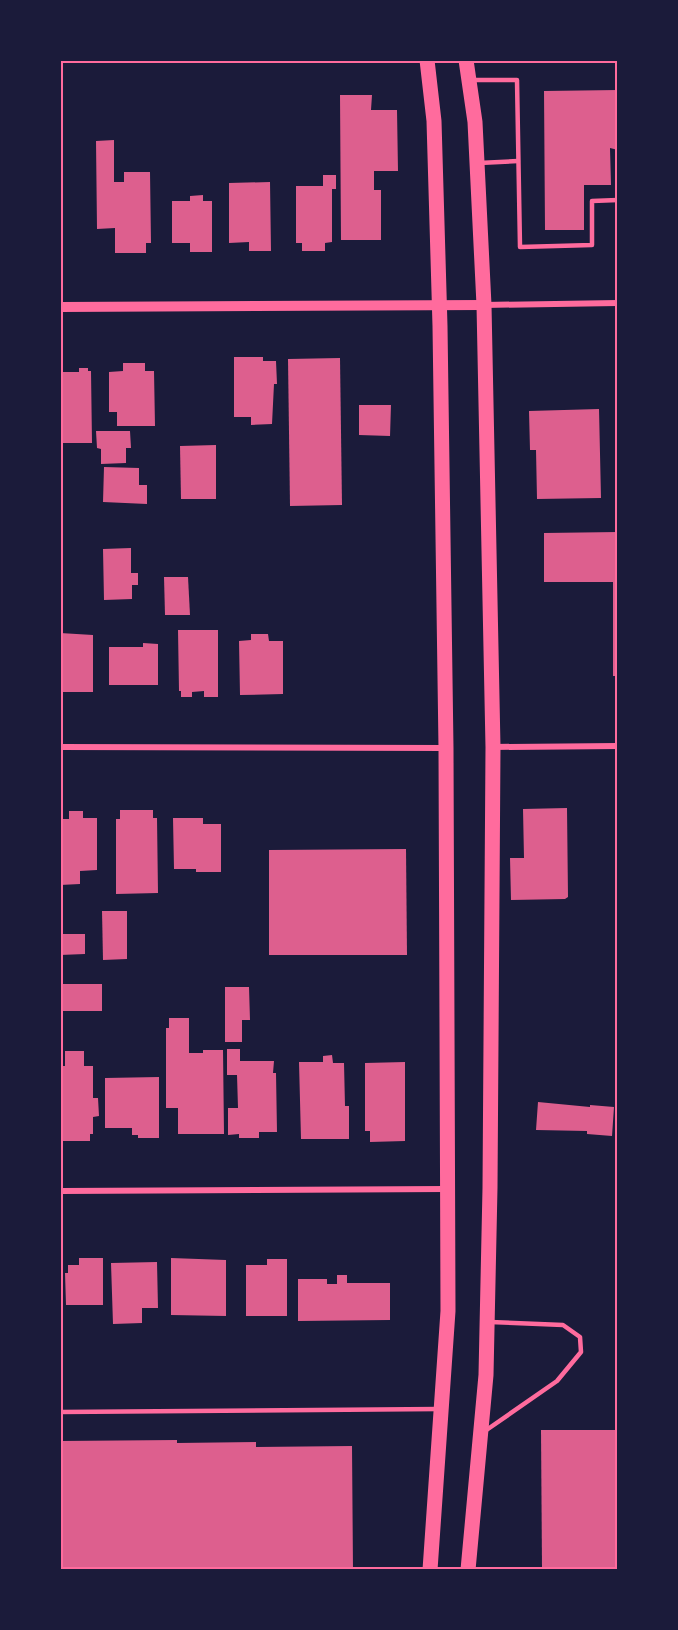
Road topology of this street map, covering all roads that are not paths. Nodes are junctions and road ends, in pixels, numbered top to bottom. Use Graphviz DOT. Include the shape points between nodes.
graph roads {
  1 [pos="427,60"];
  2 [pos="466,60"];
  3 [pos="469,81"];
  4 [pos="518,161"];
  5 [pos="477,163"];
  6 [pos="618,200"];
  7 [pos="618,303"];
  8 [pos="484,305"];
  9 [pos="440,306"];
  10 [pos="60,307"];
  11 [pos="618,746"];
  12 [pos="60,747"];
  13 [pos="493,747"];
  14 [pos="446,748"];
  15 [pos="448,1189"];
  16 [pos="60,1191"];
  17 [pos="487,1322"];
  18 [pos="442,1409"];
  19 [pos="60,1412"];
  20 [pos="482,1433"];
  21 [pos="430,1570"];
  22 [pos="468,1570"];
  1 -- 9 [label="main road" via="434,121"];
  2 -- 3 [label="main road"];
  3 -- 4 [label="lane" via="516,80"];
  3 -- 5 [label="main road"];
  4 -- 5 [label="lane"];
  4 -- 6 [label="lane" via="520,247 592,245 592,201"];
  5 -- 8 [label="main road"];
  7 -- 8 [label="street"];
  8 -- 9 [label="street"];
  8 -- 13 [label="main road"];
  9 -- 10 [label="street"];
  9 -- 14 [label="main road"];
  11 -- 13 [label="street"];
  12 -- 14 [label="street"];
  13 -- 17 [label="main road"];
  14 -- 15 [label="main road"];
  15 -- 16 [label="street"];
  15 -- 18 [label="main road" via="448,1311"];
  17 -- 20 [label="main road"];
  17 -- 20 [label="lane" via="563,1325 580,1337 581,1352 557,1381"];
  18 -- 19 [label="lane"];
  18 -- 21 [label="main road"];
  20 -- 22 [label="main road"];
}
